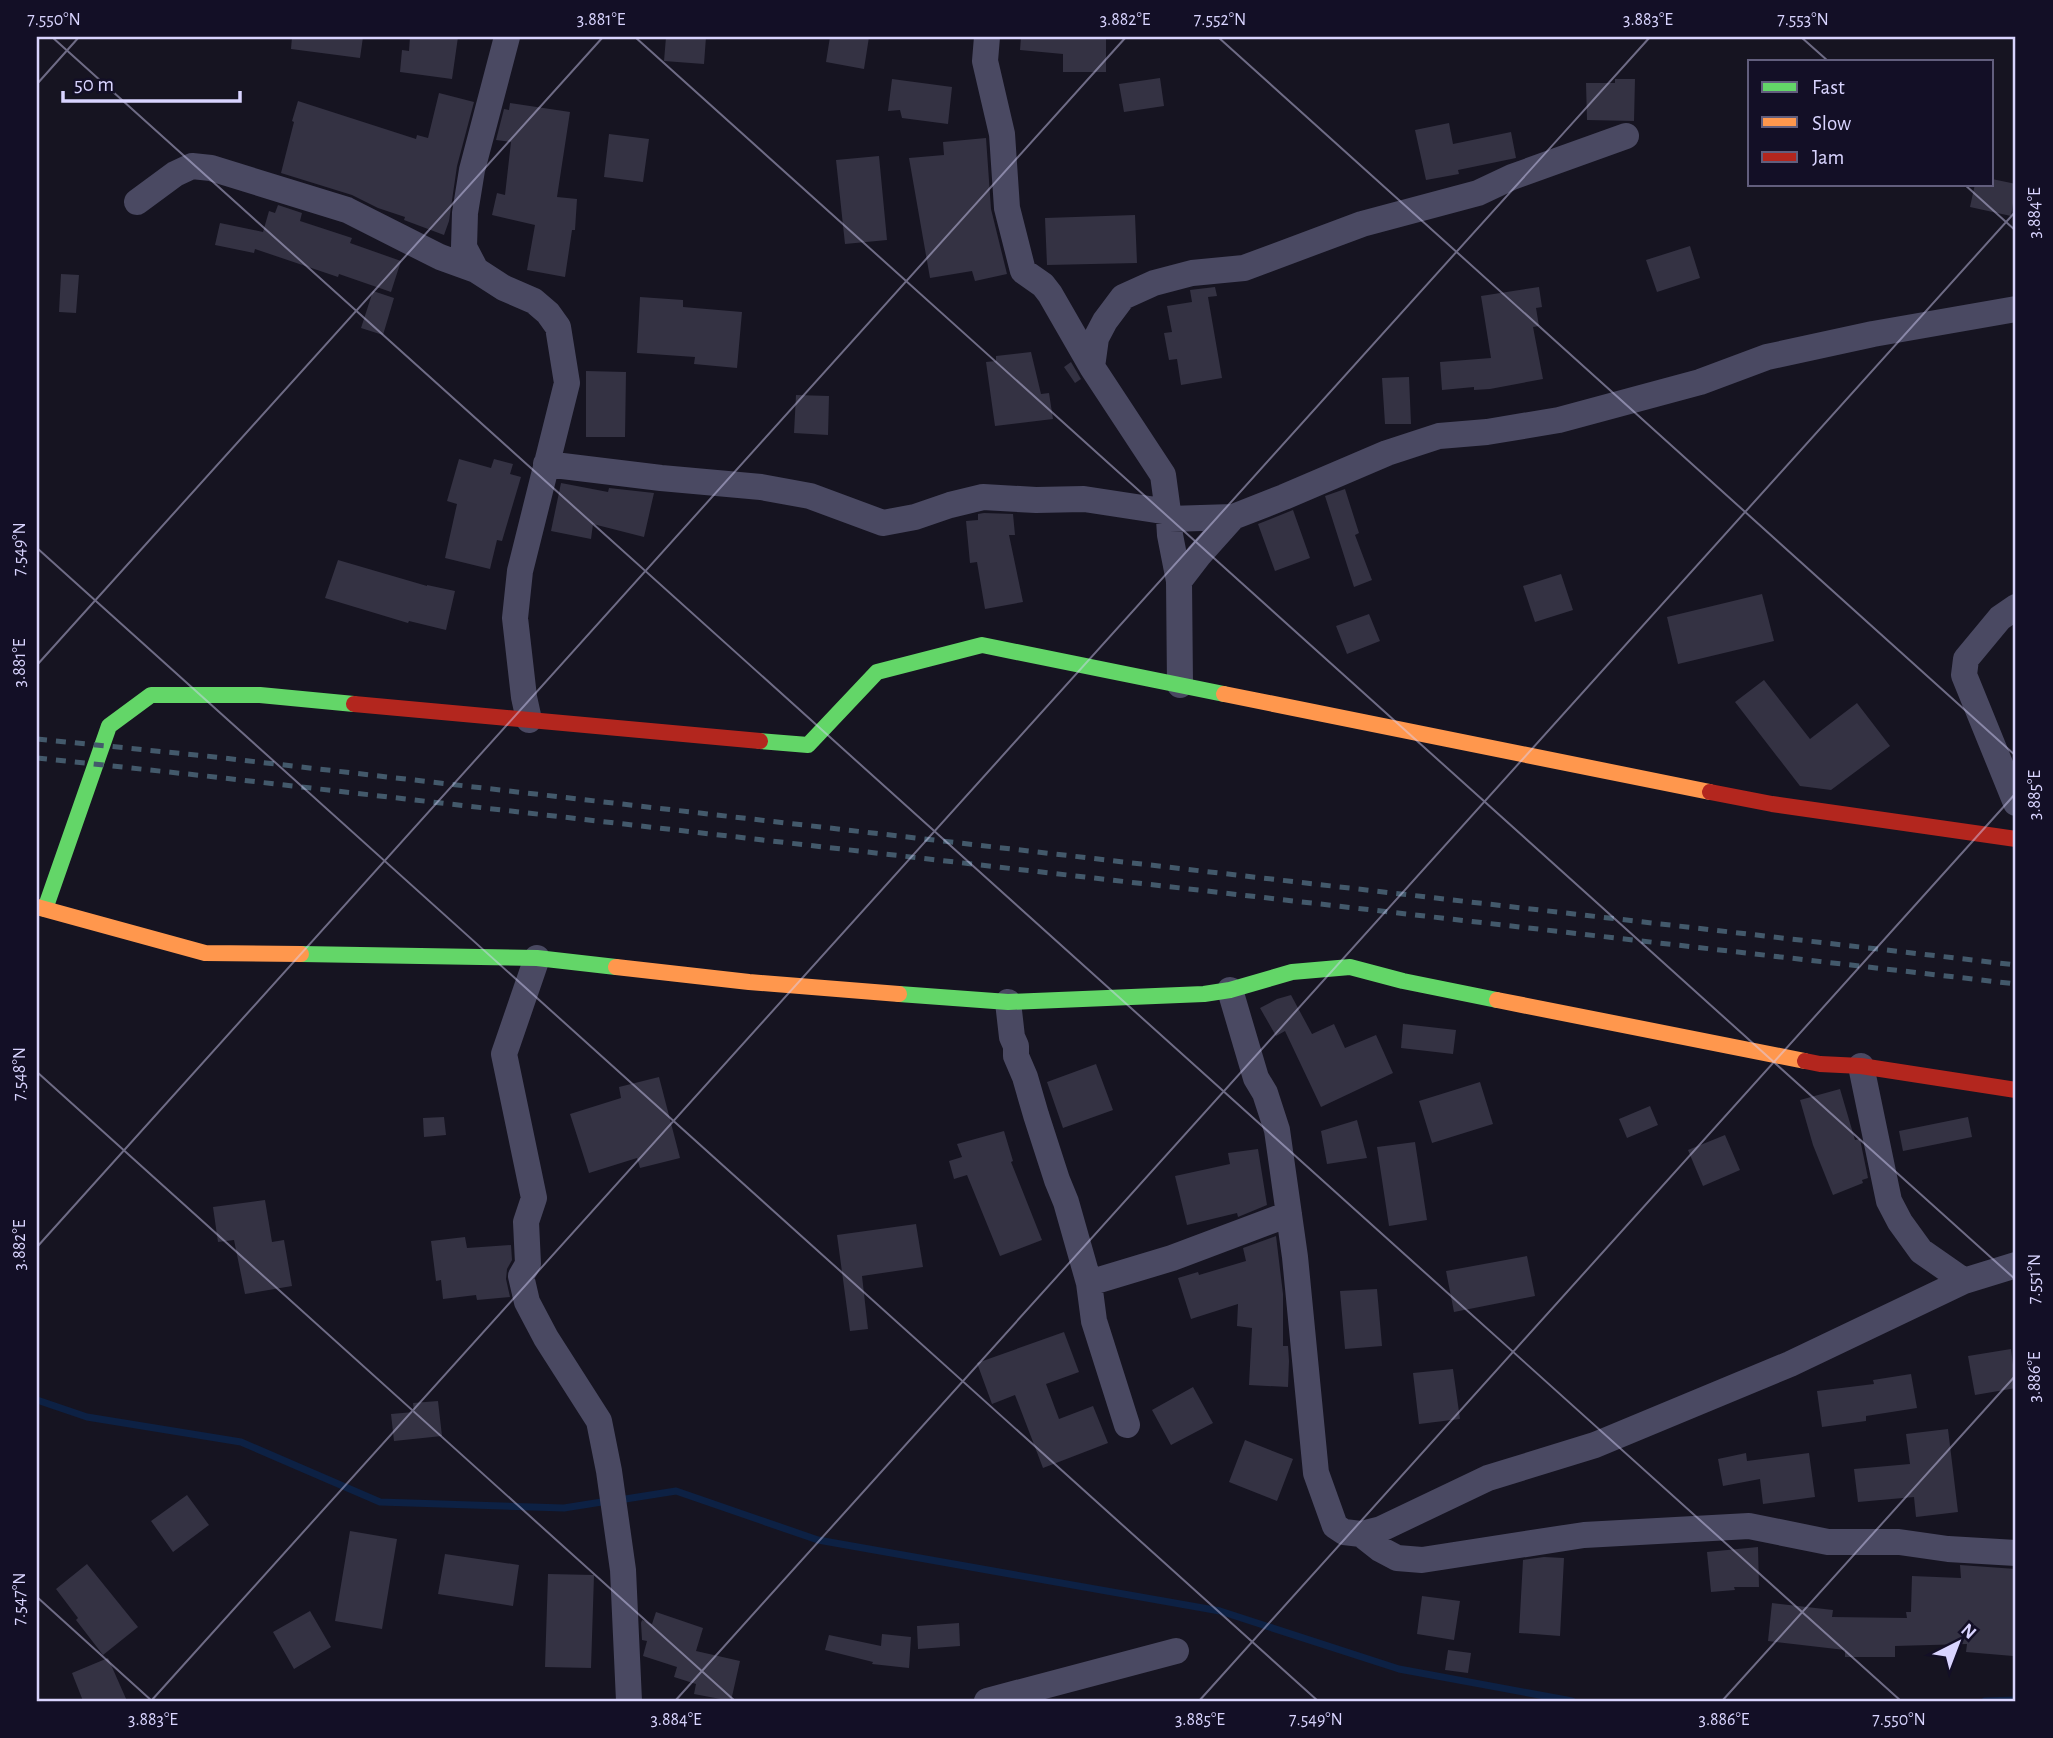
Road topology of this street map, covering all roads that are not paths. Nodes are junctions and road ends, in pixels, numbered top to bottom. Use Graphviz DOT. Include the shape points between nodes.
graph roads {
  1 [pos="507,37"];
  2 [pos="987,37"];
  3 [pos="1626,136"];
  4 [pos="137,202"];
  5 [pos="476,270"];
  6 [pos="2016,309"];
  7 [pos="1092,367"];
  8 [pos="546,464"];
  9 [pos="1169,516"];
  10 [pos="1233,517"];
  11 [pos="1179,581"];
  12 [pos="2016,607"];
  13 [pos="1180,685"];
  14 [pos="529,720"];
  15 [pos="2016,803"];
  16 [pos="2016,839"];
  17 [pos="41,908"];
  18 [pos="537,958"];
  19 [pos="1230,990"];
  20 [pos="1008,1002"];
  21 [pos="1861,1066"];
  22 [pos="2016,1090"];
  23 [pos="1289,1214"];
  24 [pos="2016,1265"];
  25 [pos="1965,1281"];
  26 [pos="1088,1283"];
  27 [pos="1127,1425"];
  28 [pos="1361,1534"];
  29 [pos="2016,1553"];
  30 [pos="1176,1651"];
  31 [pos="629,1701"];
  32 [pos="987,1701"];
  1 -- 5 [label="street" via="465,213 464,247"];
  2 -- 7 [label="street" via="985,61 1002,134 1007,208 1023,271 1050,294"];
  3 -- 7 [label="street" via="1478,193 1362,224 1244,268 1192,273 1154,283 1124,298 1104,321"];
  4 -- 5 [label="street" via="174,174 192,166 211,168 347,210"];
  5 -- 8 [label="street" via="534,301 558,327 567,383"];
  6 -- 10 [label="street" via="1767,357 1700,382 1559,420 1439,436"];
  7 -- 9 [label="street" via="1163,475"];
  8 -- 9 [label="street" via="761,487 810,496 883,523 983,497 1084,499"];
  8 -- 14 [label="street" via="520,571 515,618"];
  9 -- 10 [label="street"];
  9 -- 11 [label="street"];
  10 -- 11 [label="street"];
  11 -- 13 [label="street"];
  12 -- 15 [label="street" via="2000,618 1966,659 1964,675"];
  13 -- 14 [label="street" via="982,645 877,672 808,745"];
  13 -- 16 [label="street" via="1772,803"];
  14 -- 17 [label="street" via="260,695 151,695 108,726"];
  17 -- 18 [label="street" via="205,953"];
  18 -- 20 [label="street" via="749,982"];
  18 -- 31 [label="street" via="504,1055 534,1198 526,1222 528,1264 521,1276 527,1301 546,1338 598,1421 623,1570"];
  19 -- 20 [label="street"];
  19 -- 21 [label="street" via="1292,972 1350,967 1820,1064"];
  19 -- 23 [label="street" via="1276,1130"];
  20 -- 26 [label="street" via="1016,1055 1063,1190"];
  21 -- 22 [label="street"];
  21 -- 25 [label="street" via="1889,1201 1921,1251"];
  23 -- 26 [label="street" via="1172,1258"];
  23 -- 28 [label="street" via="1316,1473 1335,1526"];
  24 -- 25 [label="street"];
  25 -- 28 [label="street" via="1790,1364 1595,1445 1488,1478"];
  26 -- 27 [label="street" via="1094,1321"];
  28 -- 29 [label="street" via="1397,1558 1422,1560 1584,1535 1749,1526 1828,1542 1899,1542"];
  30 -- 32 [label="street"];
}
